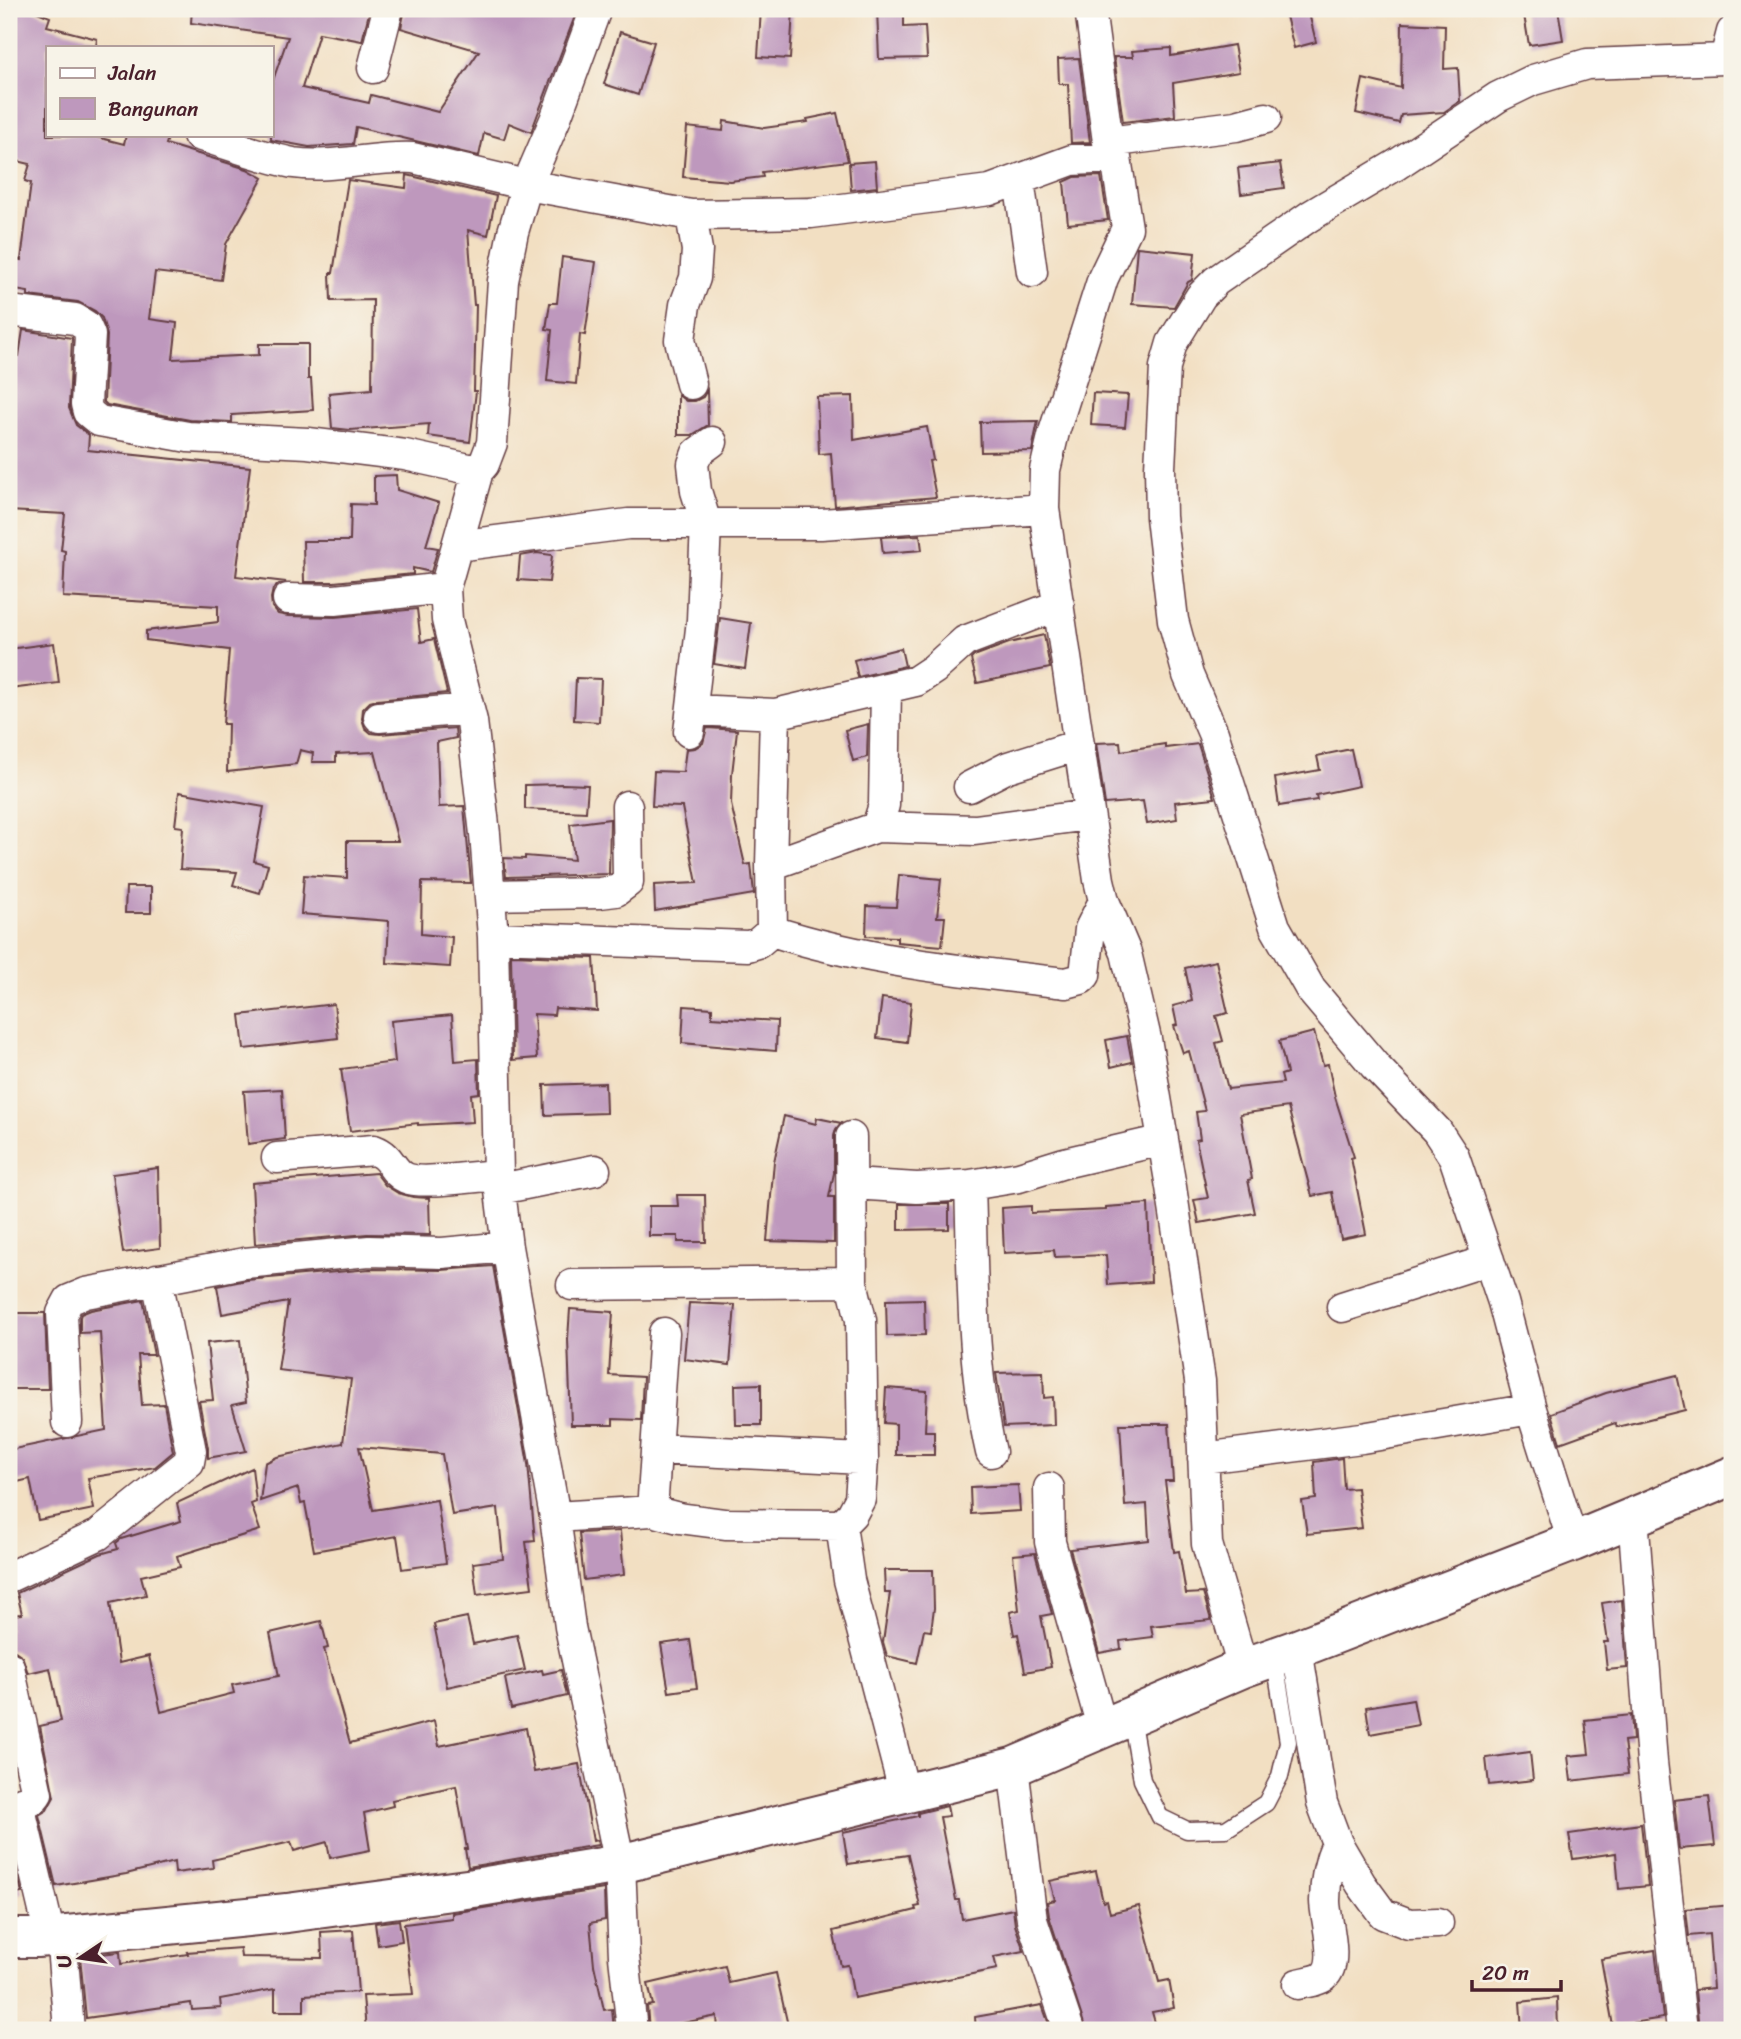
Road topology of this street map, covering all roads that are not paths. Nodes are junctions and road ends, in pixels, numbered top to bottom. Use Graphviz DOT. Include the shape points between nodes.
graph roads {
  1 [pos="388,9"];
  2 [pos="596,9"];
  3 [pos="1090,9"];
  4 [pos="1730,50"];
  5 [pos="373,68"];
  6 [pos="1266,118"];
  7 [pos="201,136"];
  8 [pos="1112,150"];
  9 [pos="1019,180"];
  10 [pos="527,185"];
  11 [pos="691,215"];
  12 [pos="1032,272"];
  13 [pos="9,312"];
  14 [pos="691,384"];
  15 [pos="712,442"];
  16 [pos="478,471"];
  17 [pos="1044,509"];
  18 [pos="706,523"];
  19 [pos="457,546"];
  20 [pos="445,588"];
  21 [pos="288,599"];
  22 [pos="1059,605"];
  23 [pos="886,688"];
  24 [pos="468,709"];
  25 [pos="775,714"];
  26 [pos="379,717"];
  27 [pos="1078,745"];
  28 [pos="970,787"];
  29 [pos="627,806"];
  30 [pos="1088,815"];
  31 [pos="877,827"];
  32 [pos="771,865"];
  33 [pos="490,895"];
  34 [pos="1104,901"];
  35 [pos="772,931"];
  36 [pos="493,937"];
  37 [pos="851,1137"];
  38 [pos="1163,1139"];
  39 [pos="277,1158"];
  40 [pos="595,1170"];
  41 [pos="499,1182"];
  42 [pos="852,1184"];
  43 [pos="970,1185"];
  44 [pos="507,1247"];
  45 [pos="1489,1260"];
  46 [pos="157,1279"];
  47 [pos="852,1282"];
  48 [pos="572,1285"];
  49 [pos="1342,1307"];
  50 [pos="664,1333"];
  51 [pos="1531,1409"];
  52 [pos="66,1422"];
  53 [pos="657,1448"];
  54 [pos="991,1452"];
  55 [pos="1203,1458"];
  56 [pos="863,1459"];
  57 [pos="1732,1476"];
  58 [pos="1049,1488"];
  59 [pos="652,1511"];
  60 [pos="1633,1516"];
  61 [pos="555,1517"];
  62 [pos="841,1525"];
  63 [pos="1573,1542"];
  64 [pos="9,1577"];
  65 [pos="1271,1657"];
  66 [pos="9,1670"];
  67 [pos="1116,1721"];
  68 [pos="1013,1766"];
  69 [pos="905,1795"];
  70 [pos="1337,1843"];
  71 [pos="620,1864"];
  72 [pos="1438,1923"];
  73 [pos="55,1935"];
  74 [pos="9,1938"];
  75 [pos="1298,1984"];
  76 [pos="69,2030"];
  77 [pos="632,2030"];
  78 [pos="1069,2030"];
  79 [pos="1682,2030"];
  1 -- 5 [label="street"];
  2 -- 10 [label="street"];
  3 -- 8 [label="street"];
  4 -- 45 [label="street" via="1587,64 1533,80 1499,97 1216,281 1201,296 1172,343 1165,367 1161,517 1173,620 1275,927 1311,990 1437,1131 1454,1157"];
  6 -- 8 [label="street"];
  7 -- 10 [label="street" via="293,163 413,158"];
  8 -- 9 [label="street"];
  8 -- 17 [label="street" via="1127,228 1102,278 1054,432 1045,470"];
  9 -- 11 [label="street" via="990,190 811,213"];
  9 -- 12 [label="street"];
  10 -- 11 [label="street"];
  10 -- 16 [label="street" via="503,281 492,443"];
  11 -- 14 [label="street" via="697,250 695,278 680,340"];
  13 -- 16 [label="street" via="75,319 86,326 90,335 86,404 99,421 188,437 308,443 405,455"];
  15 -- 18 [label="street" via="697,453 693,464"];
  16 -- 19 [label="street"];
  17 -- 18 [label="street" via="821,524"];
  17 -- 22 [label="street"];
  18 -- 19 [label="street" via="628,524"];
  18 -- 25 [label="street" via="692,721"];
  19 -- 20 [label="street"];
  20 -- 21 [label="street" via="335,600"];
  20 -- 24 [label="street" via="447,620"];
  22 -- 23 [label="street" via="965,641 916,681"];
  22 -- 27 [label="street"];
  23 -- 25 [label="street"];
  23 -- 31 [label="street" via="884,805"];
  24 -- 26 [label="street"];
  24 -- 33 [label="street"];
  25 -- 32 [label="street"];
  27 -- 28 [label="street" via="1008,767"];
  27 -- 30 [label="street"];
  29 -- 33 [label="street" via="628,882 616,891"];
  30 -- 31 [label="street" via="975,830"];
  30 -- 34 [label="street"];
  31 -- 32 [label="street"];
  32 -- 35 [label="street"];
  33 -- 36 [label="street"];
  34 -- 35 [label="street" via="1090,929 1085,975 1066,984 960,971 812,944"];
  34 -- 38 [label="street" via="1126,953"];
  35 -- 36 [label="street" via="748,946"];
  36 -- 41 [label="street"];
  37 -- 42 [label="street"];
  38 -- 43 [label="street" via="1019,1177"];
  38 -- 55 [label="street" via="1197,1357"];
  39 -- 41 [label="street" via="374,1150 384,1154 407,1179"];
  40 -- 41 [label="street"];
  41 -- 44 [label="street"];
  42 -- 43 [label="street"];
  42 -- 47 [label="street"];
  43 -- 54 [label="street" via="977,1374"];
  44 -- 46 [label="street" via="442,1253 369,1251 245,1263"];
  44 -- 61 [label="street"];
  45 -- 49 [label="street"];
  45 -- 51 [label="street"];
  46 -- 52 [label="street" via="69,1300 62,1313"];
  46 -- 64 [label="street" via="191,1451 189,1462 98,1535"];
  47 -- 48 [label="street"];
  47 -- 56 [label="street" via="861,1320"];
  50 -- 53 [label="street"];
  51 -- 55 [label="street" via="1362,1438"];
  51 -- 63 [label="street"];
  53 -- 56 [label="street"];
  53 -- 59 [label="street"];
  55 -- 65 [label="street" via="1207,1544"];
  56 -- 62 [label="street" via="860,1499"];
  57 -- 60 [label="street"];
  58 -- 67 [label="street" via="1050,1542"];
  59 -- 61 [label="street"];
  59 -- 62 [label="street" via="725,1524"];
  60 -- 63 [label="street"];
  60 -- 79 [label="street" via="1652,1762"];
  61 -- 71 [label="street" via="570,1628"];
  62 -- 69 [label="street" via="849,1580"];
  63 -- 65 [label="street"];
  65 -- 67 [label="street"];
  65 -- 67 [label="lane" via="1289,1742 1280,1776 1266,1803 1226,1829 1187,1830 1160,1817"];
  65 -- 70 [label="street"];
  66 -- 73 [label="street" via="37,1794 21,1802 20,1809"];
  67 -- 68 [label="street"];
  68 -- 69 [label="street"];
  68 -- 78 [label="street" via="1032,1920"];
  69 -- 71 [label="street"];
  70 -- 72 [label="street" via="1383,1914 1409,1924"];
  70 -- 75 [label="street" via="1325,1901 1331,1939 1328,1970 1323,1978"];
  71 -- 73 [label="street" via="288,1913"];
  71 -- 77 [label="street"];
  73 -- 74 [label="street"];
  73 -- 76 [label="street"];
}
